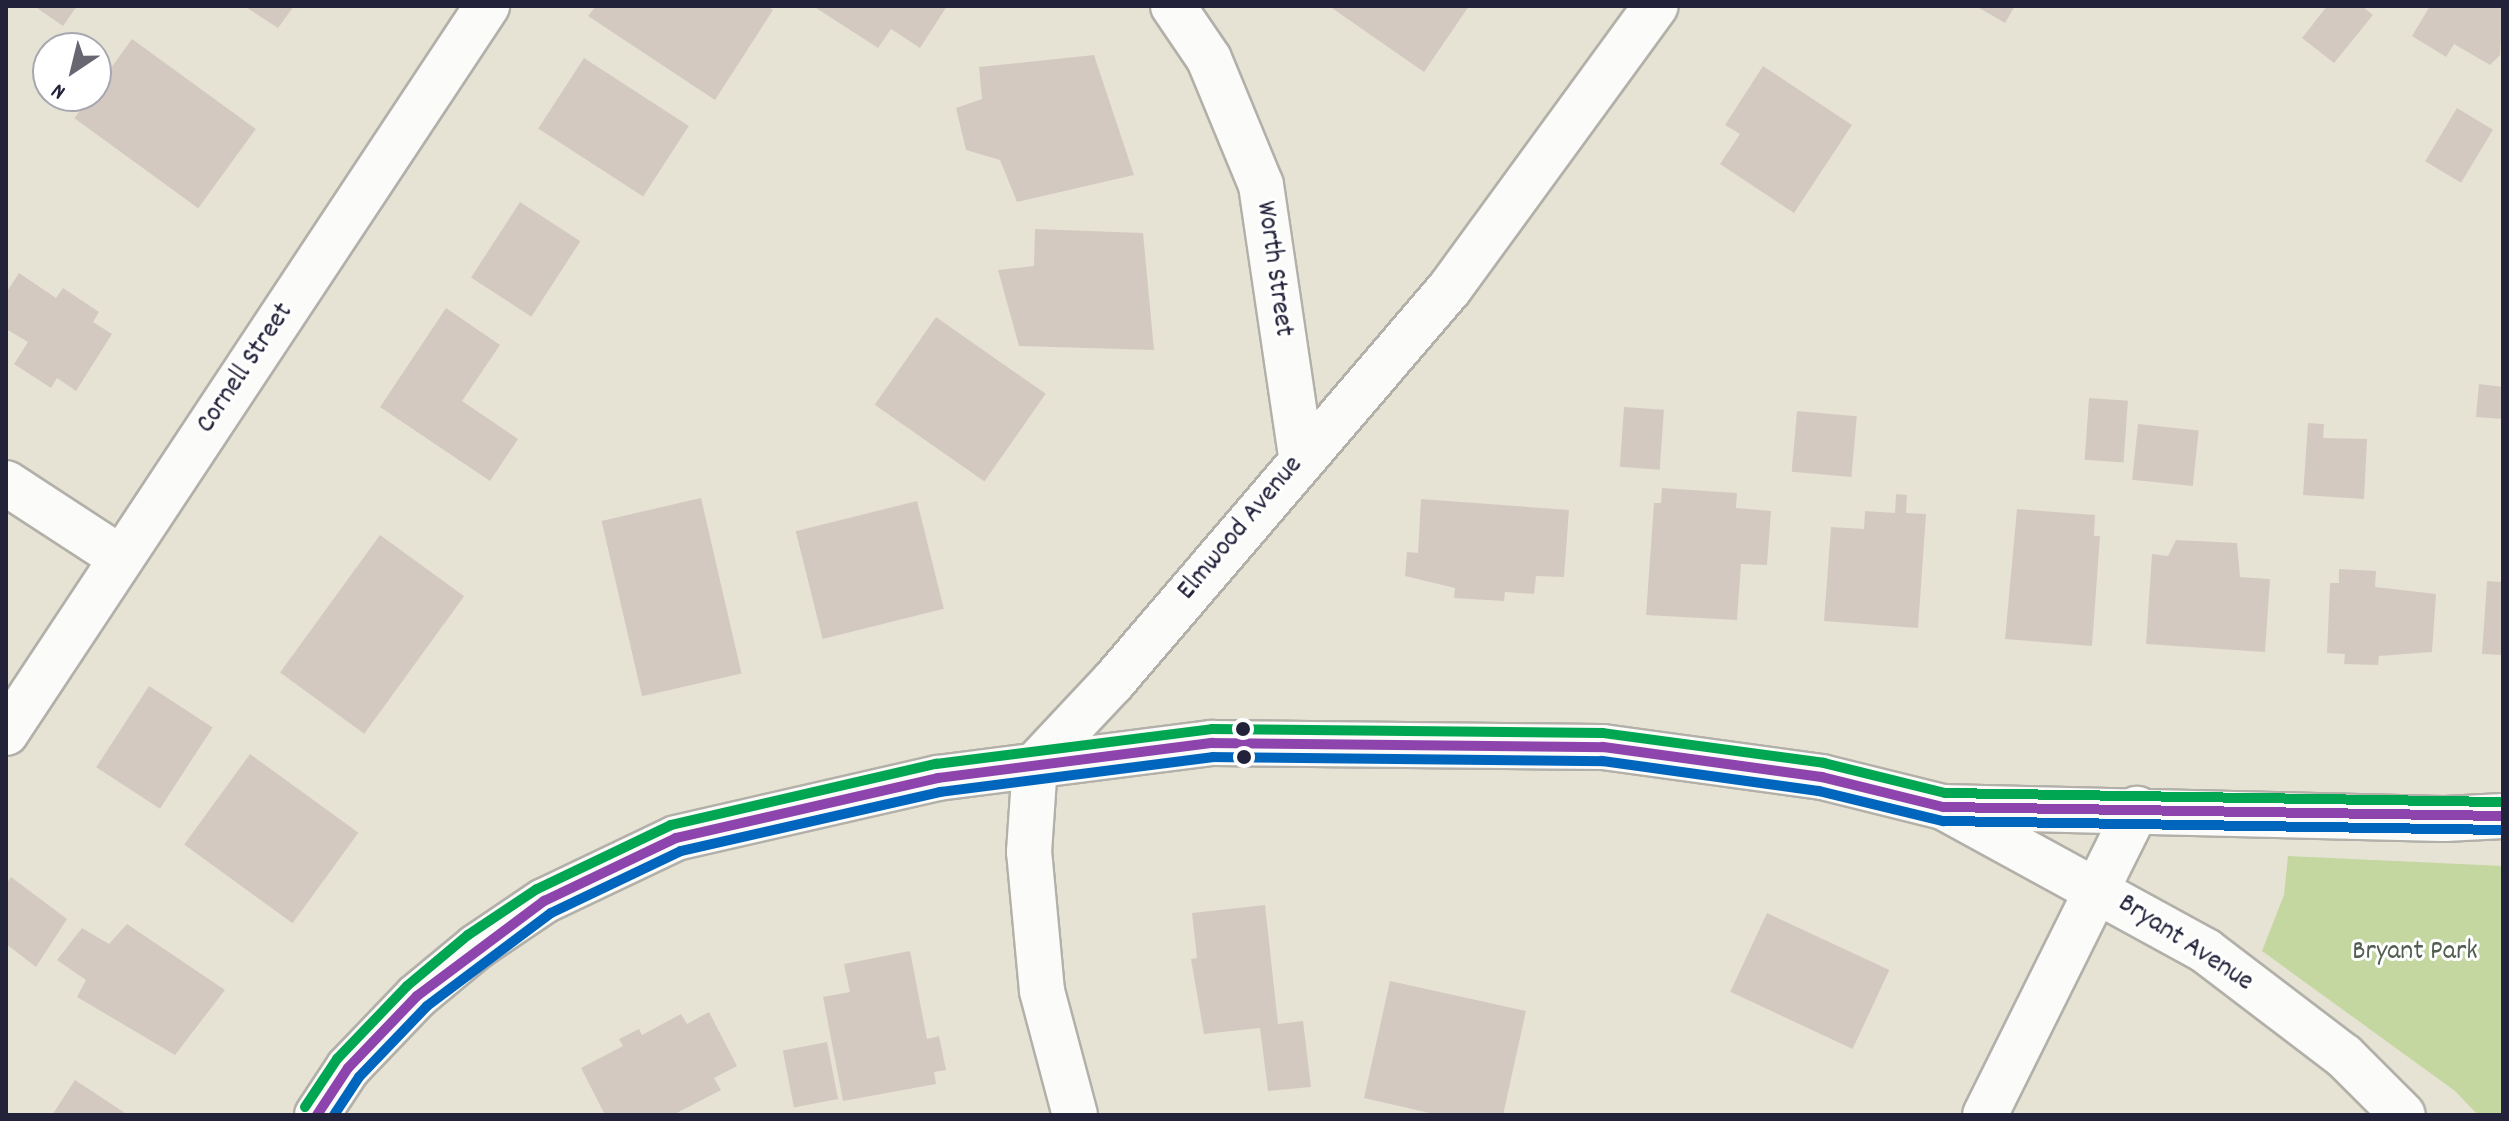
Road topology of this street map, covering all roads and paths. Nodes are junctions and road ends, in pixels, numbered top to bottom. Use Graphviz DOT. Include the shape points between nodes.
graph roads {
  1 [pos="487,6"];
  2 [pos="1173,6"];
  3 [pos="1656,6"];
  4 [pos="1301,457"];
  5 [pos="6,483"];
  6 [pos="121,558"];
  7 [pos="6,733"];
  8 [pos="1035,765"];
  9 [pos="1943,807"];
  10 [pos="2137,809"];
  11 [pos="2503,816"];
  12 [pos="2095,887"];
  13 [pos="317,1115"];
  14 [pos="1075,1115"];
  15 [pos="1985,1115"];
  16 [pos="2403,1115"];
  1 -- 6 [label="street, Cornell Street"];
  2 -- 4 [label="street, Worth Street" via="1209,59 1261,185"];
  3 -- 4 [label="street, Elmwood Avenue" via="1450,288"];
  4 -- 8 [label="street, Elmwood Avenue" via="1113,682"];
  5 -- 6 [label="street"];
  6 -- 7 [label="street, Cornell Street"];
  8 -- 9 [label="street" via="1275,740 1603,747 1822,777"];
  8 -- 13 [label="street" via="938,778 676,838 544,901 417,996 348,1068"];
  8 -- 14 [label="street" via="1029,852 1042,991"];
  9 -- 10 [label="street"];
  9 -- 12 [label="street, Bryant Avenue"];
  10 -- 11 [label="street" via="2445,819"];
  10 -- 12 [label="street"];
  12 -- 15 [label="street"];
  12 -- 16 [label="street, Bryant Avenue" via="2206,951 2344,1056"];
}
